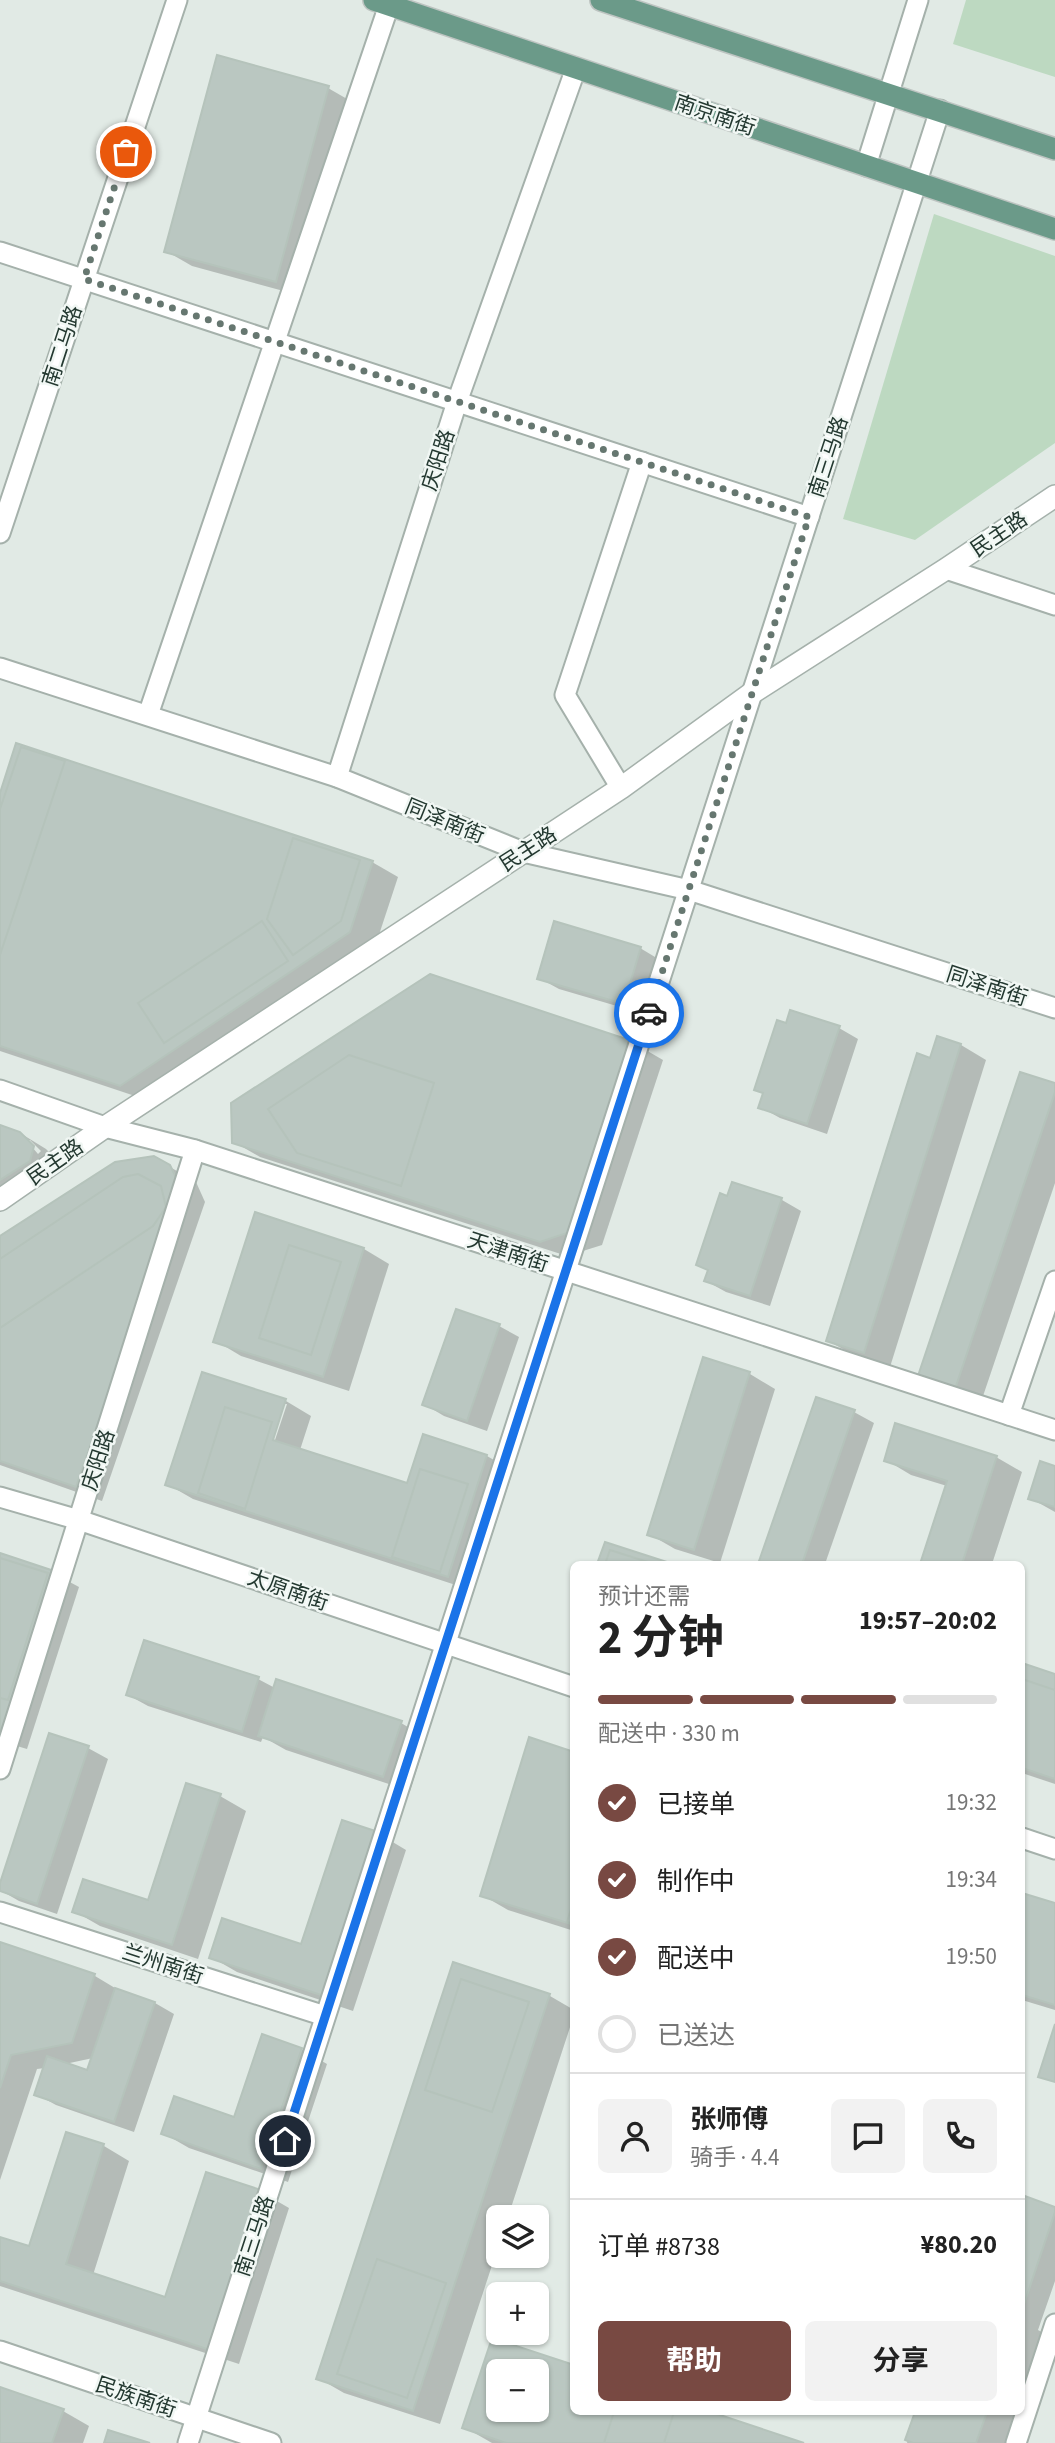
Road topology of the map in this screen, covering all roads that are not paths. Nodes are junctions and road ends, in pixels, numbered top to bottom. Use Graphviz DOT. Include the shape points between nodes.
graph roads {
  1 [pos="177,0"];
  2 [pos="601,0"];
  3 [pos="918,0"];
  4 [pos="382,3"];
  5 [pos="576,68"];
  6 [pos="887,94"];
  7 [pos="940,110"];
  8 [pos="1055,149"];
  9 [pos="866,166"];
  10 [pos="917,183"];
  11 [pos="1055,229"];
  12 [pos="0,252"];
  13 [pos="84,279"];
  14 [pos="274,342"];
  15 [pos="457,402"];
  16 [pos="642,462"];
  17 [pos="1055,496"];
  18 [pos="809,517"];
  19 [pos="0,533"];
  20 [pos="946,569"];
  21 [pos="1055,605"];
  22 [pos="0,668"];
  23 [pos="752,693"];
  24 [pos="148,715"];
  25 [pos="337,777"];
  26 [pos="621,788"];
  27 [pos="523,852"];
  28 [pos="689,890"];
  29 [pos="1055,1008"];
  30 [pos="0,1090"];
  31 [pos="105,1127"];
  32 [pos="195,1150"];
  33 [pos="0,1200"];
  34 [pos="566,1271"];
  35 [pos="1055,1281"];
  36 [pos="1009,1415"];
  37 [pos="1055,1430"];
  38 [pos="0,1497"];
  39 [pos="79,1520"];
  40 [pos="446,1643"];
  41 [pos="570,1686"];
  42 [pos="0,1769"];
  43 [pos="1025,1839"];
  44 [pos="1055,1849"];
  45 [pos="0,1912"];
  46 [pos="325,2016"];
  47 [pos="1055,2324"];
  48 [pos="0,2351"];
  49 [pos="196,2417"];
  50 [pos="188,2443"];
  51 [pos="271,2443"];
  52 [pos="1016,2443"];
  1 -- 13 [label="street, 南二马路"];
  2 -- 6 [label="main road"];
  3 -- 6 [label="street"];
  4 -- 5 [label="main road, 南京南街"];
  4 -- 14 [label="street"];
  5 -- 9 [label="main road, 南京南街"];
  5 -- 15 [label="street, 庆阳路"];
  6 -- 7 [label="main road"];
  6 -- 9 [label="street"];
  7 -- 8 [label="main road"];
  7 -- 10 [label="street, 南三马路"];
  9 -- 10 [label="main road, 南京南街"];
  10 -- 11 [label="main road, 南京南街"];
  10 -- 18 [label="street, 南三马路"];
  12 -- 13 [label="street"];
  13 -- 14 [label="street"];
  13 -- 19 [label="street, 南二马路"];
  14 -- 15 [label="street"];
  14 -- 24 [label="street"];
  15 -- 16 [label="street"];
  15 -- 25 [label="street, 庆阳路"];
  16 -- 18 [label="street"];
  16 -- 26 [label="street" via="565,695"];
  17 -- 20 [label="street, 民主路"];
  18 -- 23 [label="street, 南三马路"];
  20 -- 21 [label="street"];
  20 -- 23 [label="street, 民主路"];
  22 -- 24 [label="street, 同泽南街"];
  23 -- 26 [label="street, 民主路"];
  23 -- 28 [label="street, 南三马路"];
  24 -- 25 [label="street, 同泽南街"];
  25 -- 27 [label="street, 同泽南街"];
  26 -- 27 [label="street, 民主路"];
  27 -- 28 [label="street, 同泽南街"];
  27 -- 31 [label="street, 民主路"];
  28 -- 29 [label="street, 同泽南街"];
  28 -- 34 [label="street, 南三马路"];
  30 -- 31 [label="street, 天津南街"];
  31 -- 32 [label="street, 天津南街"];
  31 -- 33 [label="street, 民主路"];
  32 -- 34 [label="street, 天津南街"];
  32 -- 39 [label="street, 庆阳路"];
  34 -- 36 [label="street, 天津南街"];
  34 -- 40 [label="street, 南三马路"];
  35 -- 36 [label="street"];
  36 -- 37 [label="street, 天津南街"];
  38 -- 39 [label="street, 太原南街"];
  39 -- 40 [label="street, 太原南街"];
  39 -- 42 [label="street, 庆阳路"];
  40 -- 41 [label="street, 太原南街"];
  40 -- 46 [label="street, 南三马路"];
  43 -- 44 [label="street"];
  45 -- 46 [label="street, 兰州南街"];
  46 -- 49 [label="street, 南三马路"];
  47 -- 52 [label="street"];
  48 -- 49 [label="street, 民族南街"];
  49 -- 50 [label="street, 南三马路"];
  49 -- 51 [label="street, 民族南街"];
}
